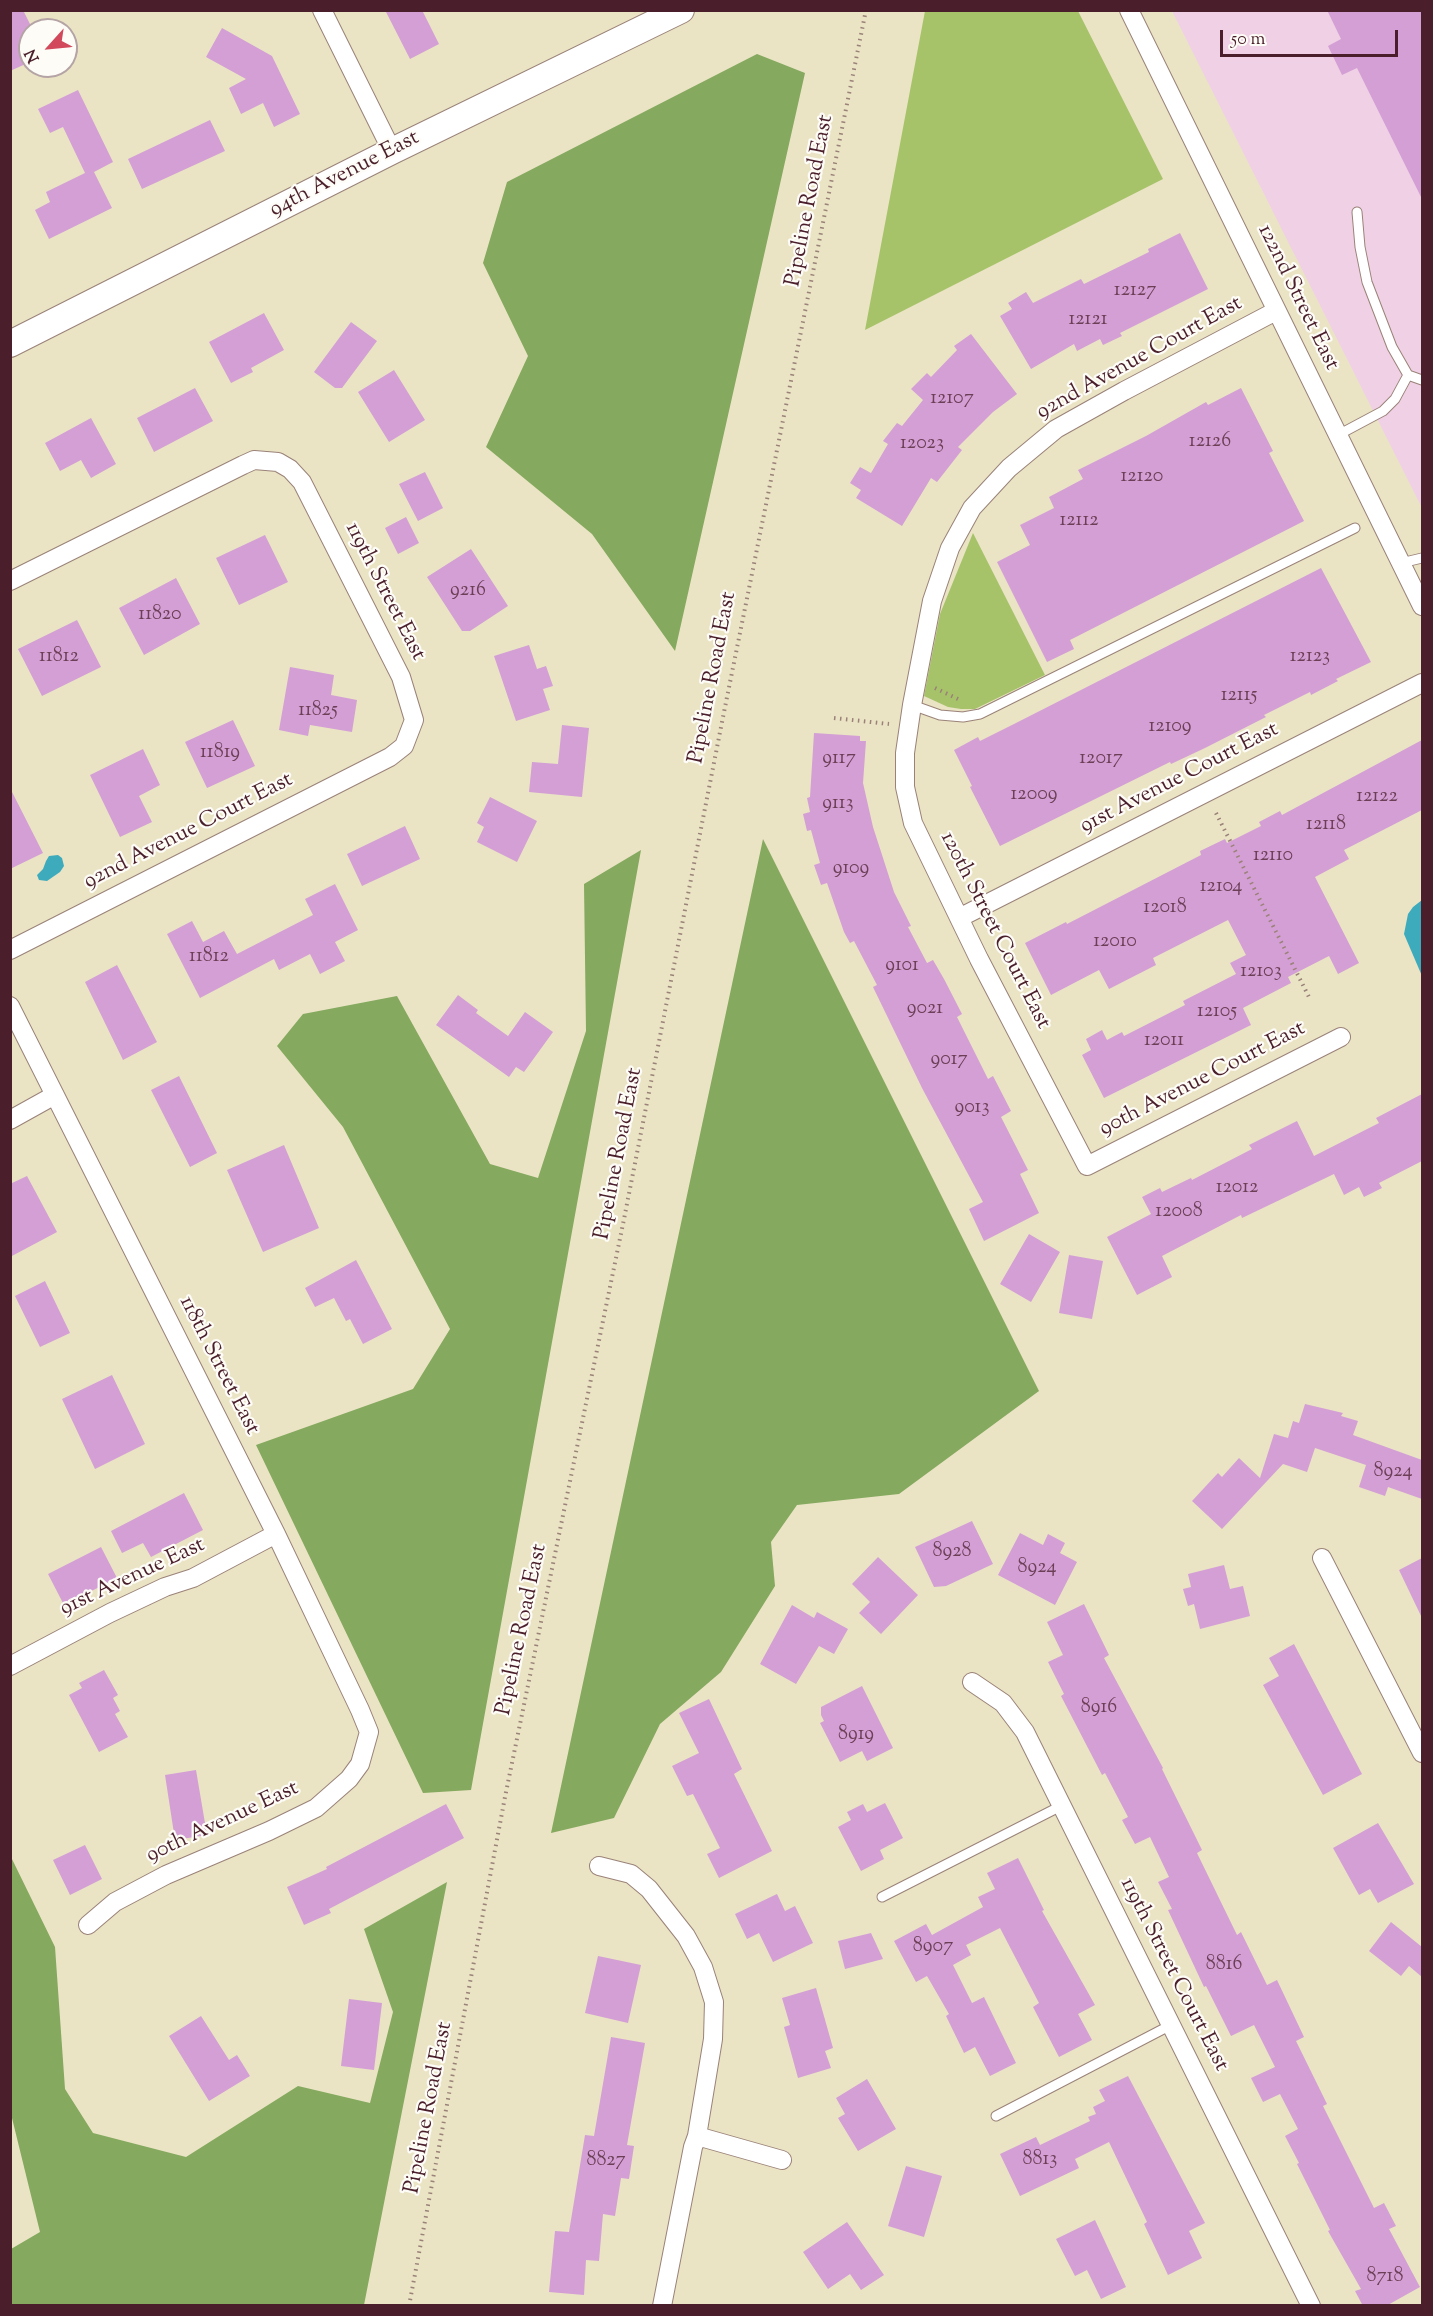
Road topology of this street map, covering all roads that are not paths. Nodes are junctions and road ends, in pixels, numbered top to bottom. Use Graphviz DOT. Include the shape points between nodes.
graph roads {
  1 [pos="322,10"];
  2 [pos="681,10"];
  3 [pos="1129,10"];
  4 [pos="392,151"];
  5 [pos="1357,212"];
  6 [pos="1276,311"];
  7 [pos="10,344"];
  8 [pos="1408,375"];
  9 [pos="1422,380"];
  10 [pos="1338,435"];
  11 [pos="1355,528"];
  12 [pos="1422,558"];
  13 [pos="1401,563"];
  14 [pos="10,581"];
  15 [pos="1422,603"];
  16 [pos="1422,683"];
  17 [pos="912,705"];
  18 [pos="390,757"];
  19 [pos="959,918"];
  20 [pos="10,950"];
  21 [pos="10,1006"];
  22 [pos="1341,1037"];
  23 [pos="55,1095"];
  24 [pos="10,1120"];
  25 [pos="1087,1166"];
  26 [pos="276,1534"];
  27 [pos="1322,1558"];
  28 [pos="10,1666"];
  29 [pos="972,1682"];
  30 [pos="364,1752"];
  31 [pos="1422,1753"];
  32 [pos="1062,1806"];
  33 [pos="599,1866"];
  34 [pos="882,1897"];
  35 [pos="88,1925"];
  36 [pos="1171,2025"];
  37 [pos="996,2116"];
  38 [pos="697,2136"];
  39 [pos="782,2160"];
  40 [pos="662,2306"];
  41 [pos="1311,2306"];
  1 -- 4 [label="street"];
  2 -- 4 [label="main road, 94th Avenue East"];
  3 -- 6 [label="street, 122nd Street East"];
  4 -- 7 [label="main road, 94th Avenue East"];
  5 -- 8 [label="lane" via="1367,282"];
  6 -- 10 [label="street, 122nd Street East"];
  6 -- 17 [label="street, 92nd Avenue Court East" via="1056,429 1009,468 972,508 950,548 932,601"];
  8 -- 9 [label="lane"];
  8 -- 10 [label="lane" via="1395,399 1383,411"];
  10 -- 13 [label="street, 122nd Street East"];
  11 -- 17 [label="lane" via="980,714 940,715"];
  12 -- 13 [label="lane"];
  13 -- 15 [label="street, 122nd Street East"];
  14 -- 18 [label="street, 119th Street East" via="254,460 290,469 302,482 401,677 414,720 404,746"];
  16 -- 19 [label="street, 91st Avenue Court East"];
  17 -- 19 [label="street, 120th Street Court East" via="905,753 907,796 913,823"];
  18 -- 20 [label="street, 92nd Avenue Court East"];
  19 -- 25 [label="street, 120th Street Court East"];
  21 -- 23 [label="street, 118th Street East"];
  22 -- 25 [label="street, 90th Avenue Court East"];
  23 -- 24 [label="street"];
  23 -- 26 [label="street, 118th Street East"];
  26 -- 28 [label="street, 91st Avenue East" via="193,1578 110,1613"];
  26 -- 30 [label="street, 118th Street East" via="369,1732"];
  27 -- 31 [label="street"];
  29 -- 32 [label="street, 119th Street Court East" via="1003,1703 1025,1732"];
  30 -- 35 [label="street, 90th Avenue East" via="349,1779 316,1808 166,1875 115,1902"];
  32 -- 34 [label="lane"];
  32 -- 36 [label="street, 119th Street Court East"];
  33 -- 38 [label="street" via="631,1874 649,1889 686,1936 710,1983 715,2020"];
  36 -- 37 [label="lane"];
  36 -- 41 [label="street, 119th Street Court East"];
  38 -- 39 [label="street"];
  38 -- 40 [label="street"];
}
